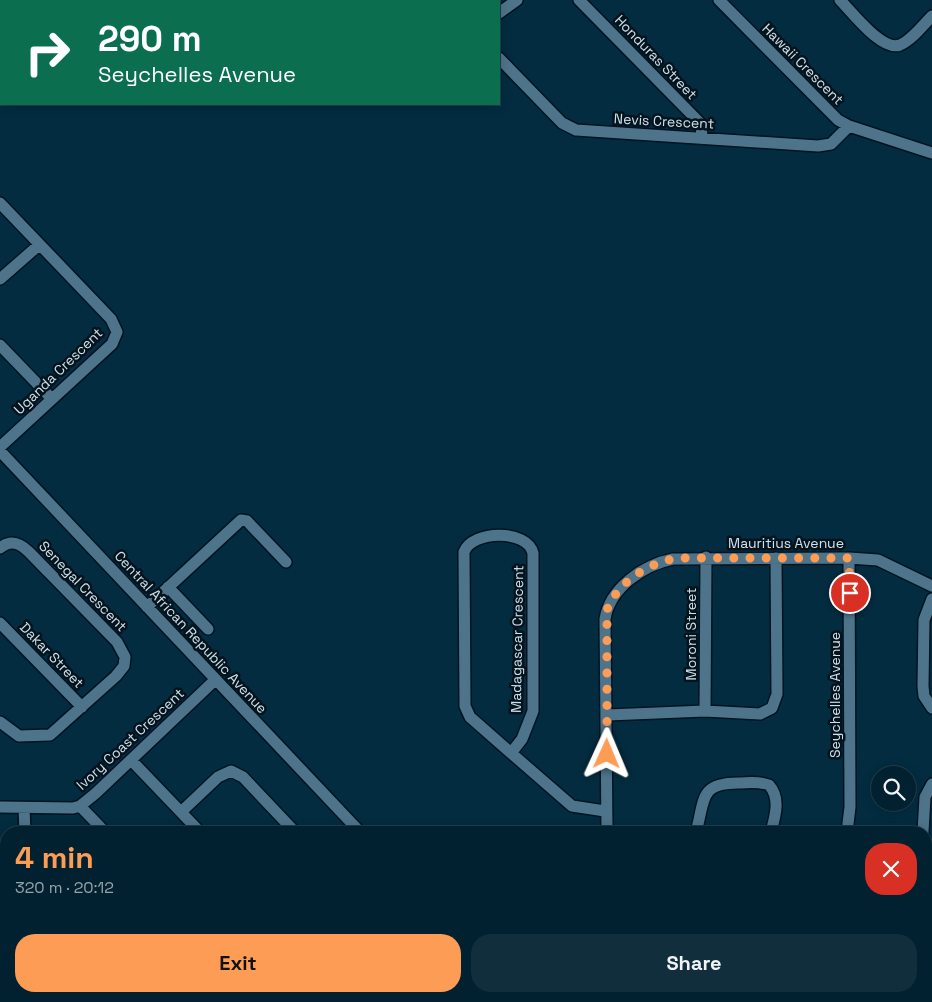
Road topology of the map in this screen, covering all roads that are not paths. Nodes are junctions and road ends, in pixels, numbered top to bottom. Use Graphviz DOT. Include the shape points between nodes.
graph roads {
  1 [pos="518,0"];
  2 [pos="579,0"];
  3 [pos="719,0"];
  4 [pos="840,0"];
  5 [pos="500,12"];
  6 [pos="932,16"];
  7 [pos="500,59"];
  8 [pos="849,126"];
  9 [pos="702,138"];
  10 [pos="932,152"];
  11 [pos="0,204"];
  12 [pos="39,245"];
  13 [pos="0,279"];
  14 [pos="0,345"];
  15 [pos="52,399"];
  16 [pos="0,448"];
  17 [pos="0,451"];
  18 [pos="0,548"];
  19 [pos="706,557"];
  20 [pos="776,558"];
  21 [pos="849,558"];
  22 [pos="286,562"];
  23 [pos="932,586"];
  24 [pos="168,587"];
  25 [pos="932,599"];
  26 [pos="147,607"];
  27 [pos="0,622"];
  28 [pos="208,629"];
  29 [pos="215,680"];
  30 [pos="82,707"];
  31 [pos="932,708"];
  32 [pos="705,711"];
  33 [pos="608,715"];
  34 [pos="0,722"];
  35 [pos="511,753"];
  36 [pos="131,760"];
  37 [pos="932,784"];
  38 [pos="80,806"];
  39 [pos="0,807"];
  40 [pos="24,808"];
  41 [pos="605,811"];
  42 [pos="181,812"];
  43 [pos="25,826"];
  44 [pos="99,826"];
  45 [pos="194,826"];
  46 [pos="289,826"];
  47 [pos="354,826"];
  48 [pos="606,826"];
  49 [pos="698,826"];
  50 [pos="772,826"];
  51 [pos="848,826"];
  52 [pos="924,826"];
  1 -- 5 [label="street"];
  2 -- 9 [label="street, Honduras Street" via="700,124"];
  3 -- 8 [label="street, Hawaii Crescent" via="832,114"];
  4 -- 6 [label="street" via="879,40 890,46 906,42"];
  7 -- 9 [label="street, Nevis Crescent" via="556,117 572,129"];
  8 -- 9 [label="street, Nevis Crescent" via="831,144 824,146"];
  8 -- 10 [label="street, Hawaii Crescent"];
  11 -- 12 [label="street, Uganda Crescent"];
  12 -- 13 [label="street"];
  12 -- 15 [label="street, Uganda Crescent" via="110,319 117,332 112,344"];
  14 -- 15 [label="street"];
  15 -- 16 [label="street, Uganda Crescent"];
  17 -- 26 [label="street, Central African Republic Avenue"];
  18 -- 30 [label="street, Senegal Crescent" via="13,543 23,546 124,653 121,670"];
  19 -- 20 [label="street, Mauritius Avenue"];
  19 -- 32 [label="street, Moroni Street"];
  19 -- 33 [label="street, Mauritius Avenue" via="659,563 626,583 612,597 605,624"];
  20 -- 21 [label="street, Mauritius Avenue"];
  20 -- 32 [label="street" via="775,704 756,715"];
  21 -- 23 [label="street, Mauritius Avenue" via="878,560"];
  21 -- 51 [label="street, Seychelles Avenue"];
  22 -- 24 [label="street" via="247,521 241,520"];
  24 -- 26 [label="street"];
  24 -- 28 [label="street"];
  25 -- 31 [label="street" via="924,620 923,677 924,696"];
  26 -- 29 [label="street, Central African Republic Avenue"];
  27 -- 30 [label="street, Dakar Street"];
  29 -- 36 [label="street, Ivory Coast Crescent"];
  29 -- 47 [label="street, Central African Republic Avenue"];
  30 -- 34 [label="street, Senegal Crescent" via="55,732 46,736 20,736"];
  32 -- 33 [label="street"];
  33 -- 41 [label="street, Mauritius Avenue"];
  35 -- 35 [label="street, Madagascar Crescent" via="522,739 533,711 533,554 520,538 483,537 472,540 464,552 465,709 470,718"];
  35 -- 41 [label="street, Madagascar Crescent" via="568,804"];
  36 -- 38 [label="street, Ivory Coast Crescent"];
  36 -- 42 [label="street"];
  37 -- 52 [label="street" via="926,792"];
  38 -- 40 [label="street, Ivory Coast Crescent"];
  38 -- 44 [label="street"];
  39 -- 40 [label="street, Ivory Coast Crescent"];
  40 -- 43 [label="street"];
  41 -- 48 [label="street, Mauritius Avenue"];
  42 -- 45 [label="street"];
  42 -- 46 [label="street" via="218,777 231,771 243,777"];
  49 -- 50 [label="street" via="712,786 755,783 769,785 776,796"];
}
